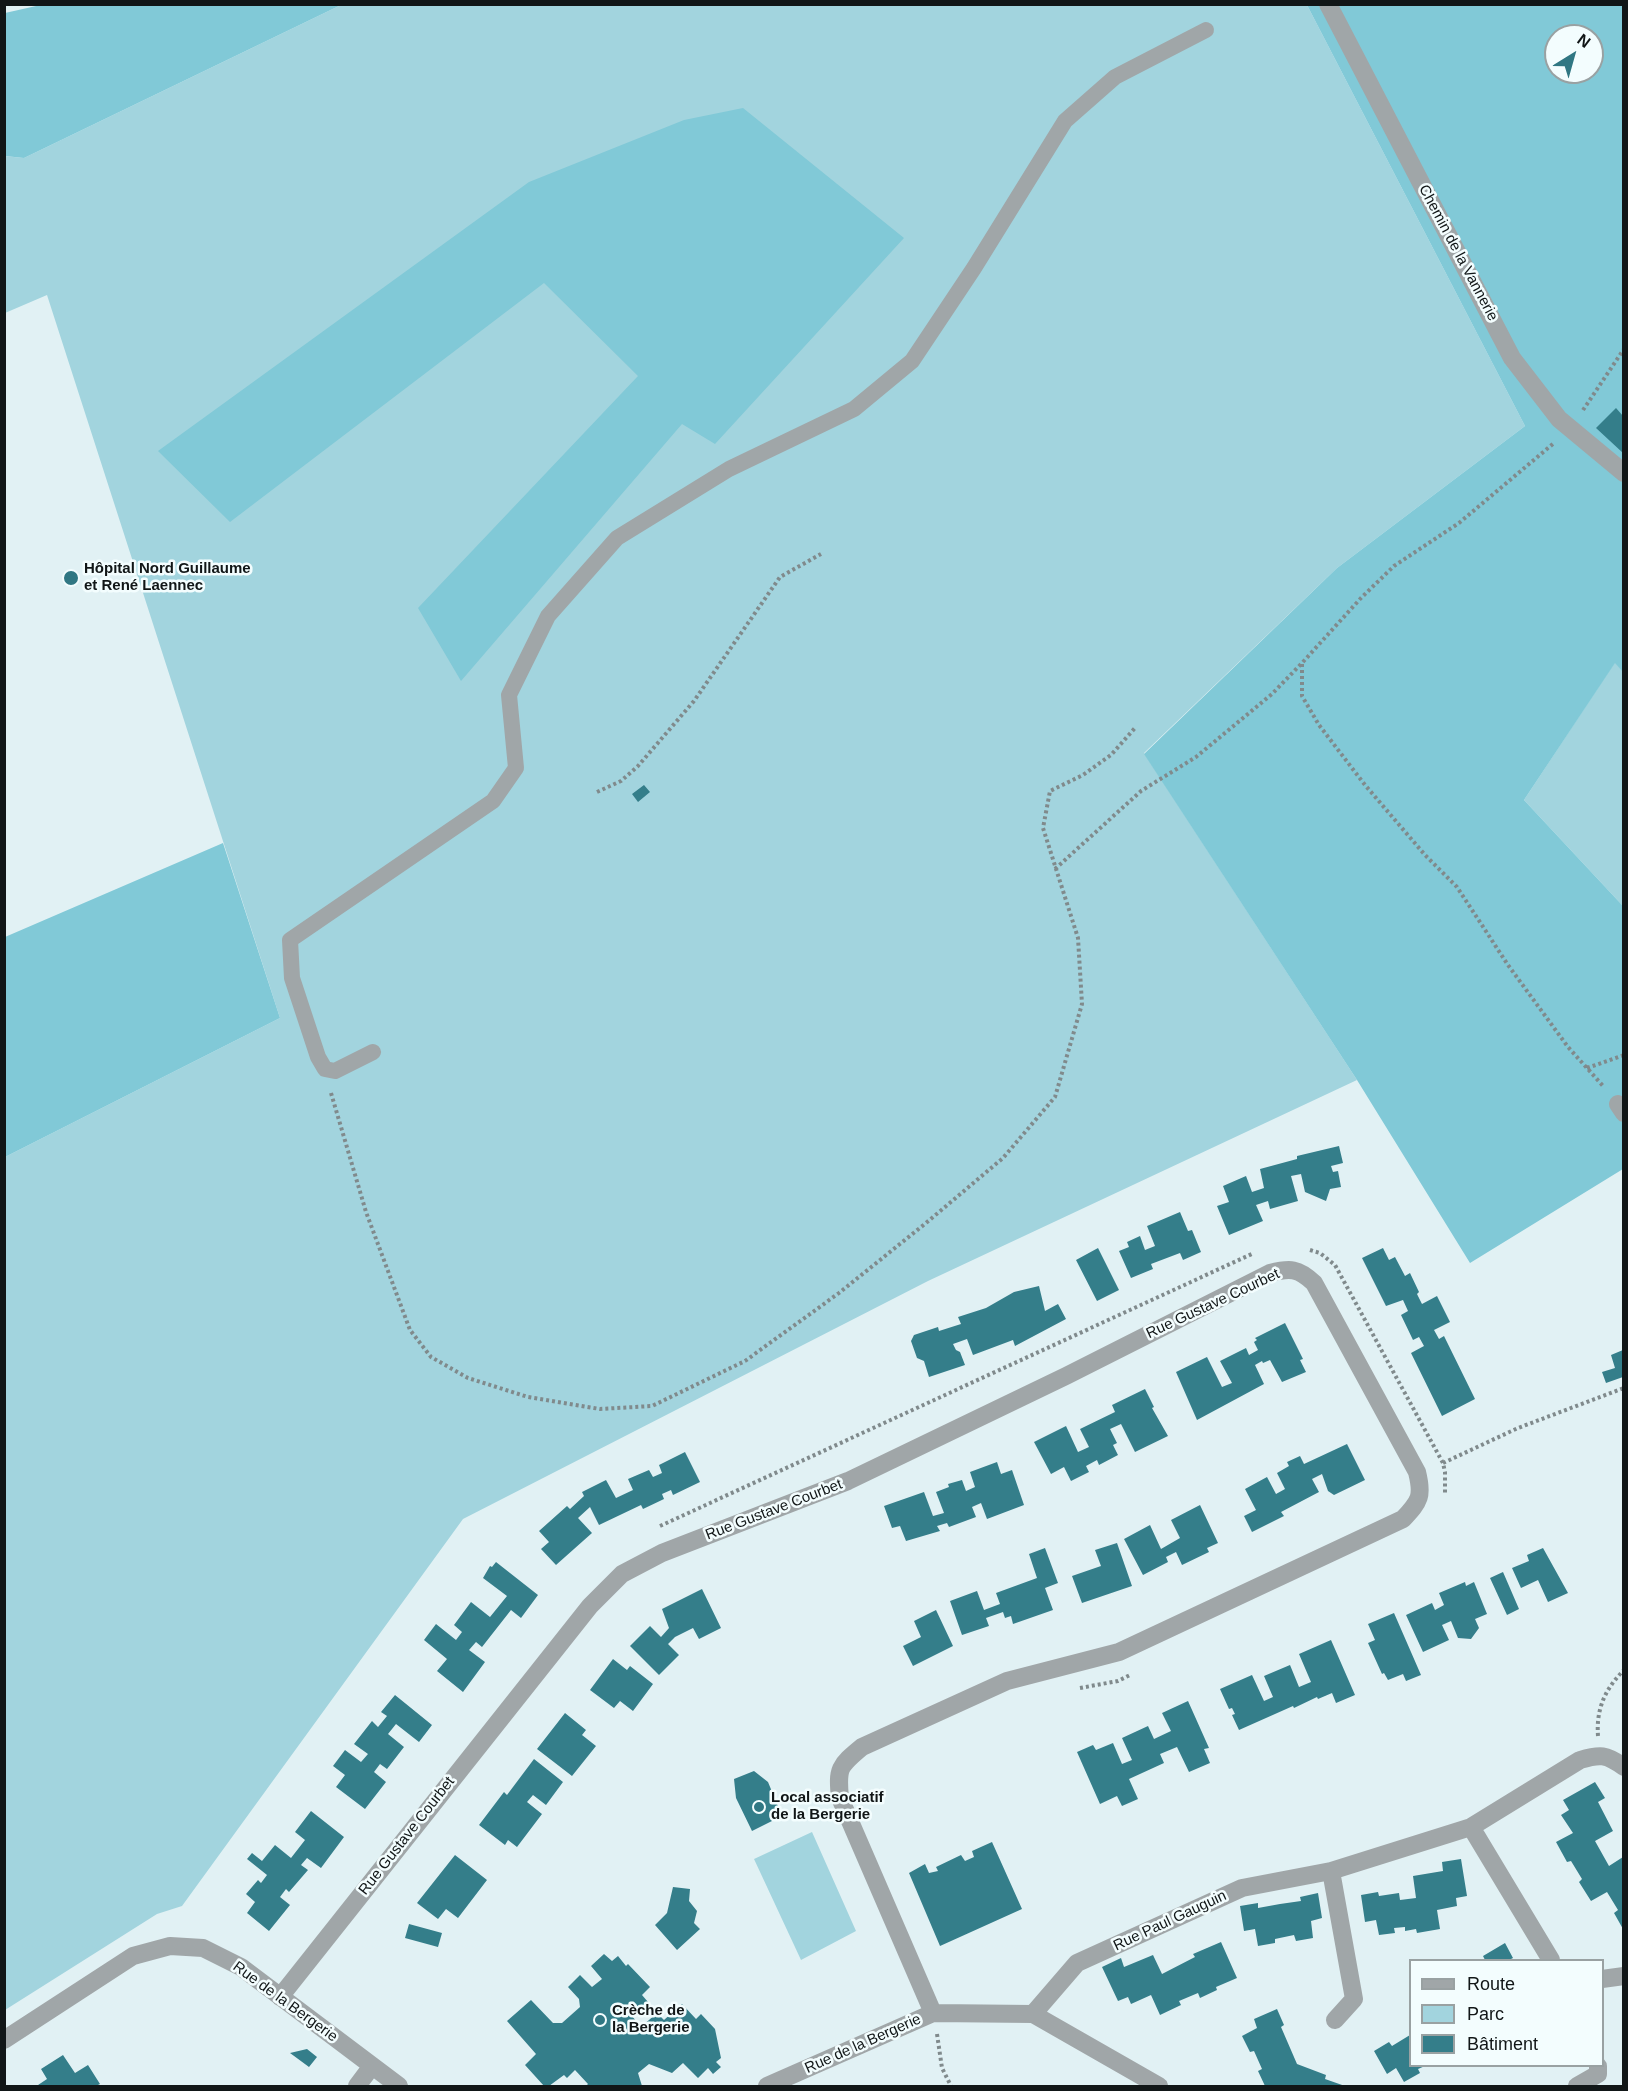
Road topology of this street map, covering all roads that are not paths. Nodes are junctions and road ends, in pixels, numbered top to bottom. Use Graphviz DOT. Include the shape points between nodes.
graph roads {
  1 [pos="1328,4"];
  2 [pos="1206,30"];
  3 [pos="1623,473"];
  4 [pos="373,1052"];
  5 [pos="1623,1767"];
  6 [pos="1471,1827"];
  7 [pos="1331,1871"];
  8 [pos="1550,1959"];
  9 [pos="1623,1976"];
  10 [pos="1604,1979"];
  11 [pos="280,1997"];
  12 [pos="933,2013"];
  13 [pos="1033,2014"];
  14 [pos="1335,2020"];
  15 [pos="4,2040"];
  16 [pos="372,2067"];
  17 [pos="1598,2067"];
  18 [pos="357,2086"];
  19 [pos="399,2086"];
  20 [pos="766,2086"];
  21 [pos="1159,2086"];
  22 [pos="1577,2086"];
  1 -- 3 [label="street, Chemin de la Vannerie" via="1512,358 1559,419"];
  2 -- 4 [label="lane" via="1115,77 1065,121 912,361 854,409 729,469 617,538 548,616 509,695 516,768 494,801 290,940 292,978 325,1069 335,1071"];
  5 -- 6 [label="street, Rue Paul Gauguin" via="1599,1754 1580,1760"];
  6 -- 7 [label="street, Rue Paul Gauguin"];
  6 -- 8 [label="street"];
  7 -- 13 [label="street, Rue Paul Gauguin" via="1242,1888 1077,1963"];
  7 -- 14 [label="street" via="1354,1999"];
  9 -- 10 [label="street"];
  11 -- 12 [label="street, Rue Gustave Courbet" via="590,1606 622,1574 662,1553 848,1481 1270,1274 1288,1269 1304,1273 1320,1292 1417,1472 1421,1488 1417,1503 1403,1519 1119,1652 1007,1681 862,1747 848,1758 837,1774 840,1798"];
  11 -- 15 [label="street, Rue de la Bergerie" via="241,1967 203,1948 170,1946 133,1956"];
  11 -- 16 [label="street, Rue de la Bergerie"];
  12 -- 13 [label="street, Rue de la Bergerie"];
  12 -- 20 [label="street, Rue de la Bergerie"];
  13 -- 21 [label="street, Rue de la Bergerie"];
  16 -- 18 [label="street"];
  16 -- 19 [label="street, Rue de la Bergerie"];
  17 -- 22 [label="street" via="1598,2074"];
}
